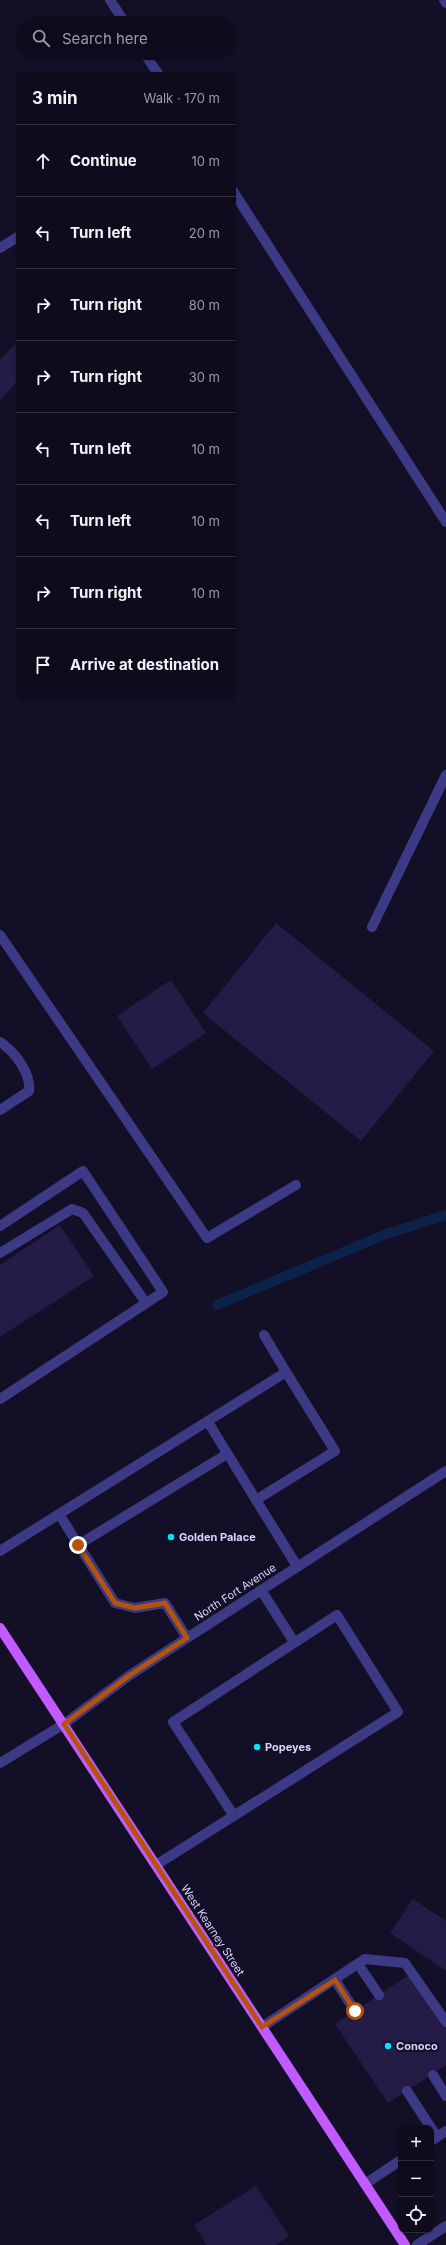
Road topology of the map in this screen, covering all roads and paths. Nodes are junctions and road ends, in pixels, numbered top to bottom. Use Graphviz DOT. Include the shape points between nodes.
graph roads {
  1 [pos="110,0"];
  2 [pos="444,0"];
  3 [pos="446,3"];
  4 [pos="120,16"];
  5 [pos="149,60"];
  6 [pos="157,72"];
  7 [pos="236,196"];
  8 [pos="16,238"];
  9 [pos="0,248"];
  10 [pos="446,522"];
  11 [pos="446,775"];
  12 [pos="372,927"];
  13 [pos="0,935"];
  14 [pos="0,1042"];
  15 [pos="0,1110"];
  16 [pos="296,1185"];
  17 [pos="0,1226"];
  18 [pos="0,1253"];
  19 [pos="146,1303"];
  20 [pos="264,1334"];
  21 [pos="286,1372"];
  22 [pos="0,1399"];
  23 [pos="208,1422"];
  24 [pos="227,1454"];
  25 [pos="446,1471"];
  26 [pos="256,1500"];
  27 [pos="59,1514"];
  28 [pos="78,1545"];
  29 [pos="0,1551"];
  30 [pos="297,1566"];
  31 [pos="261,1590"];
  32 [pos="0,1628"];
  33 [pos="187,1638"];
  34 [pos="294,1642"];
  35 [pos="64,1724"];
  36 [pos="0,1763"];
  37 [pos="234,1816"];
  38 [pos="156,1865"];
  39 [pos="358,1964"];
  40 [pos="335,1980"];
  41 [pos="379,1995"];
  42 [pos="355,2011"];
  43 [pos="446,2022"];
  44 [pos="262,2027"];
  45 [pos="433,2075"];
  46 [pos="407,2091"];
  47 [pos="446,2096"];
  48 [pos="426,2125"];
  49 [pos="446,2131"];
  50 [pos="434,2139"];
  51 [pos="400,2161"];
  52 [pos="365,2184"];
  53 [pos="446,2226"];
  54 [pos="405,2245"];
  55 [pos="417,2245"];
  1 -- 4 [label="street"];
  2 -- 3 [label="street"];
  5 -- 6 [label="street"];
  7 -- 10 [label="street"];
  8 -- 9 [label="street"];
  11 -- 12 [label="street"];
  13 -- 16 [label="street" via="207,1238"];
  14 -- 15 [label="street" via="23,1067 30,1081 29,1091"];
  17 -- 19 [label="street" via="83,1171 163,1292"];
  18 -- 19 [label="street" via="72,1209 83,1213"];
  19 -- 22 [label="street"];
  20 -- 21 [label="street"];
  21 -- 23 [label="street"];
  21 -- 26 [label="street" via="335,1451"];
  23 -- 24 [label="street"];
  23 -- 27 [label="street"];
  24 -- 26 [label="street"];
  24 -- 28 [label="street"];
  25 -- 30 [label="street, North Fort Avenue"];
  26 -- 30 [label="street"];
  27 -- 28 [label="street"];
  27 -- 29 [label="street"];
  28 -- 33 [label="street" via="115,1603 135,1608 165,1603"];
  30 -- 31 [label="street, North Fort Avenue"];
  31 -- 33 [label="street, North Fort Avenue"];
  31 -- 34 [label="street"];
  32 -- 35 [label="main road, West Kearney Street"];
  33 -- 35 [label="street, North Fort Avenue" via="130,1675"];
  34 -- 37 [label="street" via="173,1722"];
  34 -- 37 [label="street" via="337,1615 398,1712"];
  35 -- 36 [label="street, North Fort Avenue"];
  35 -- 38 [label="main road, West Kearney Street"];
  37 -- 38 [label="street"];
  38 -- 44 [label="main road, West Kearney Street"];
  39 -- 40 [label="street"];
  39 -- 41 [label="street"];
  39 -- 43 [label="street" via="365,1960 405,1963"];
  40 -- 42 [label="street"];
  40 -- 44 [label="street"];
  44 -- 52 [label="main road, West Kearney Street"];
  45 -- 47 [label="street"];
  46 -- 48 [label="street"];
  49 -- 50 [label="street"];
  51 -- 52 [label="street"];
  52 -- 54 [label="main road, West Kearney Street"];
  53 -- 55 [label="street"];
}
